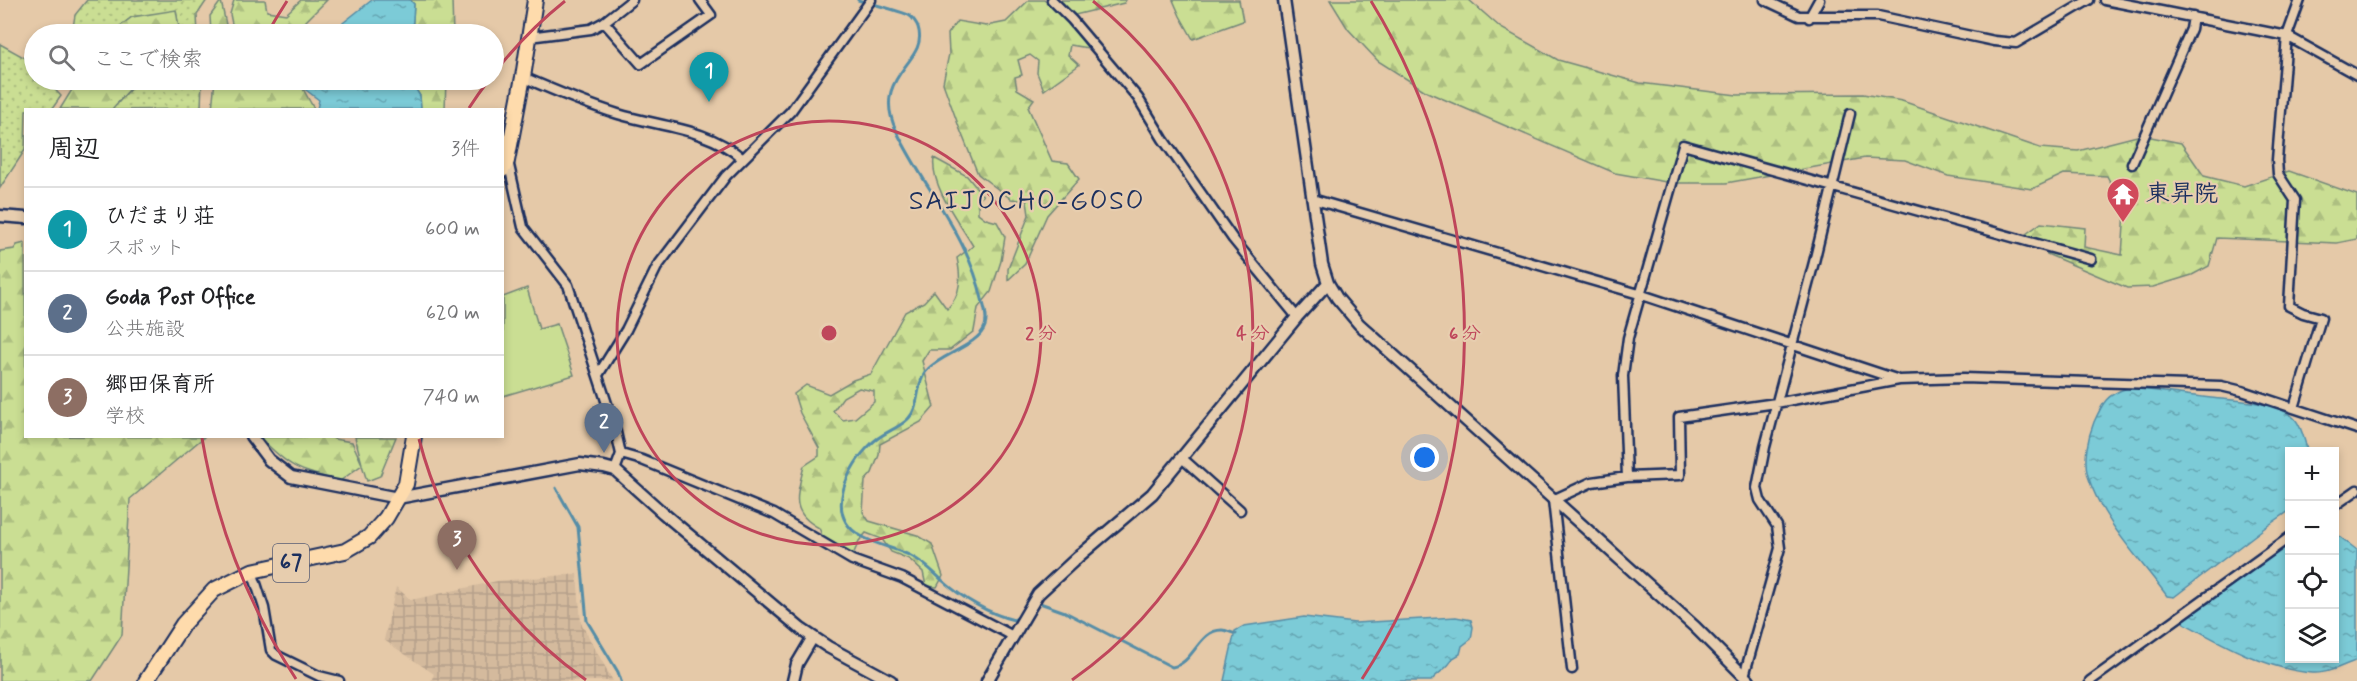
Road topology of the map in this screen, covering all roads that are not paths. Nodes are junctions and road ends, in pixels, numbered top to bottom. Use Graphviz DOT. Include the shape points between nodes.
graph roads {
  1 [pos="535,0"];
  2 [pos="632,0"];
  3 [pos="700,0"];
  4 [pos="871,0"];
  5 [pos="1052,0"];
  6 [pos="1284,0"];
  7 [pos="1765,0"];
  8 [pos="1820,0"];
  9 [pos="2089,0"];
  10 [pos="2105,0"];
  11 [pos="2300,0"];
  12 [pos="2193,17"];
  13 [pos="1809,18"];
  14 [pos="604,22"];
  15 [pos="2287,36"];
  16 [pos="529,37"];
  17 [pos="2357,75"];
  18 [pos="523,77"];
  19 [pos="1850,114"];
  20 [pos="743,159"];
  21 [pos="2132,164"];
  22 [pos="505,165"];
  23 [pos="1833,187"];
  24 [pos="1312,198"];
  25 [pos="0,216"];
  26 [pos="24,218"];
  27 [pos="2091,260"];
  28 [pos="1328,283"];
  29 [pos="1639,294"];
  30 [pos="1297,317"];
  31 [pos="1792,343"];
  32 [pos="598,375"];
  33 [pos="1899,380"];
  34 [pos="1776,403"];
  35 [pos="2294,408"];
  36 [pos="2357,429"];
  37 [pos="252,438"];
  38 [pos="414,438"];
  39 [pos="621,454"];
  40 [pos="1183,459"];
  41 [pos="615,470"];
  42 [pos="1627,477"];
  43 [pos="2357,490"];
  44 [pos="398,498"];
  45 [pos="1553,500"];
  46 [pos="2339,503"];
  47 [pos="1240,510"];
  48 [pos="2285,540"];
  49 [pos="252,572"];
  50 [pos="1013,636"];
  51 [pos="813,637"];
  52 [pos="1572,669"];
  53 [pos="1746,678"];
  54 [pos="146,681"];
  55 [pos="339,681"];
  56 [pos="793,681"];
  57 [pos="891,681"];
  58 [pos="987,681"];
  59 [pos="2090,681"];
  1 -- 16 [label="main road"];
  2 -- 14 [label="street"];
  3 -- 14 [label="street" via="711,15 641,64"];
  4 -- 20 [label="street" via="791,111"];
  5 -- 30 [label="street" via="1138,98 1233,238"];
  6 -- 24 [label="street"];
  7 -- 13 [label="street"];
  8 -- 13 [label="street"];
  9 -- 13 [label="street" via="2016,43 1878,16"];
  10 -- 12 [label="street"];
  11 -- 15 [label="street"];
  12 -- 15 [label="street"];
  12 -- 21 [label="street"];
  14 -- 16 [label="street" via="591,29"];
  15 -- 17 [label="street"];
  15 -- 35 [label="street" via="2277,160 2278,174 2295,200 2289,306 2321,318"];
  16 -- 18 [label="main road"];
  18 -- 20 [label="street" via="621,114 683,128 731,149"];
  18 -- 22 [label="main road"];
  19 -- 23 [label="street"];
  20 -- 32 [label="street" via="657,267"];
  22 -- 32 [label="street" via="523,227 568,285"];
  23 -- 27 [label="street"];
  23 -- 29 [label="street" via="1683,145"];
  23 -- 31 [label="street"];
  24 -- 28 [label="street"];
  24 -- 29 [label="street"];
  25 -- 26 [label="street"];
  28 -- 30 [label="street"];
  28 -- 45 [label="street" via="1359,324"];
  29 -- 31 [label="street"];
  29 -- 42 [label="street" via="1623,376"];
  30 -- 40 [label="street"];
  31 -- 33 [label="street"];
  31 -- 34 [label="street"];
  32 -- 39 [label="street"];
  33 -- 34 [label="street"];
  33 -- 35 [label="street" via="1964,378 2221,386"];
  34 -- 42 [label="street" via="1679,417 1680,475"];
  34 -- 53 [label="street" via="1757,488 1777,526 1780,548"];
  35 -- 36 [label="street"];
  37 -- 44 [label="street" via="269,460 291,477"];
  38 -- 44 [label="main road, 67" via="406,484"];
  39 -- 41 [label="street"];
  39 -- 50 [label="street" via="774,514 852,560 902,578"];
  40 -- 47 [label="street"];
  40 -- 50 [label="street" via="1152,494 1038,594"];
  41 -- 44 [label="street" via="580,464"];
  41 -- 51 [label="street"];
  42 -- 45 [label="street" via="1592,482"];
  43 -- 46 [label="street"];
  44 -- 49 [label="main road, 67" via="369,537 345,551"];
  45 -- 52 [label="street"];
  45 -- 53 [label="street"];
  48 -- 59 [label="street"];
  49 -- 54 [label="main road, 67" via="214,590 183,624"];
  49 -- 55 [label="street" via="264,608 270,650 319,676"];
  50 -- 58 [label="street"];
  51 -- 56 [label="street" via="797,664"];
  51 -- 57 [label="street"];
}
